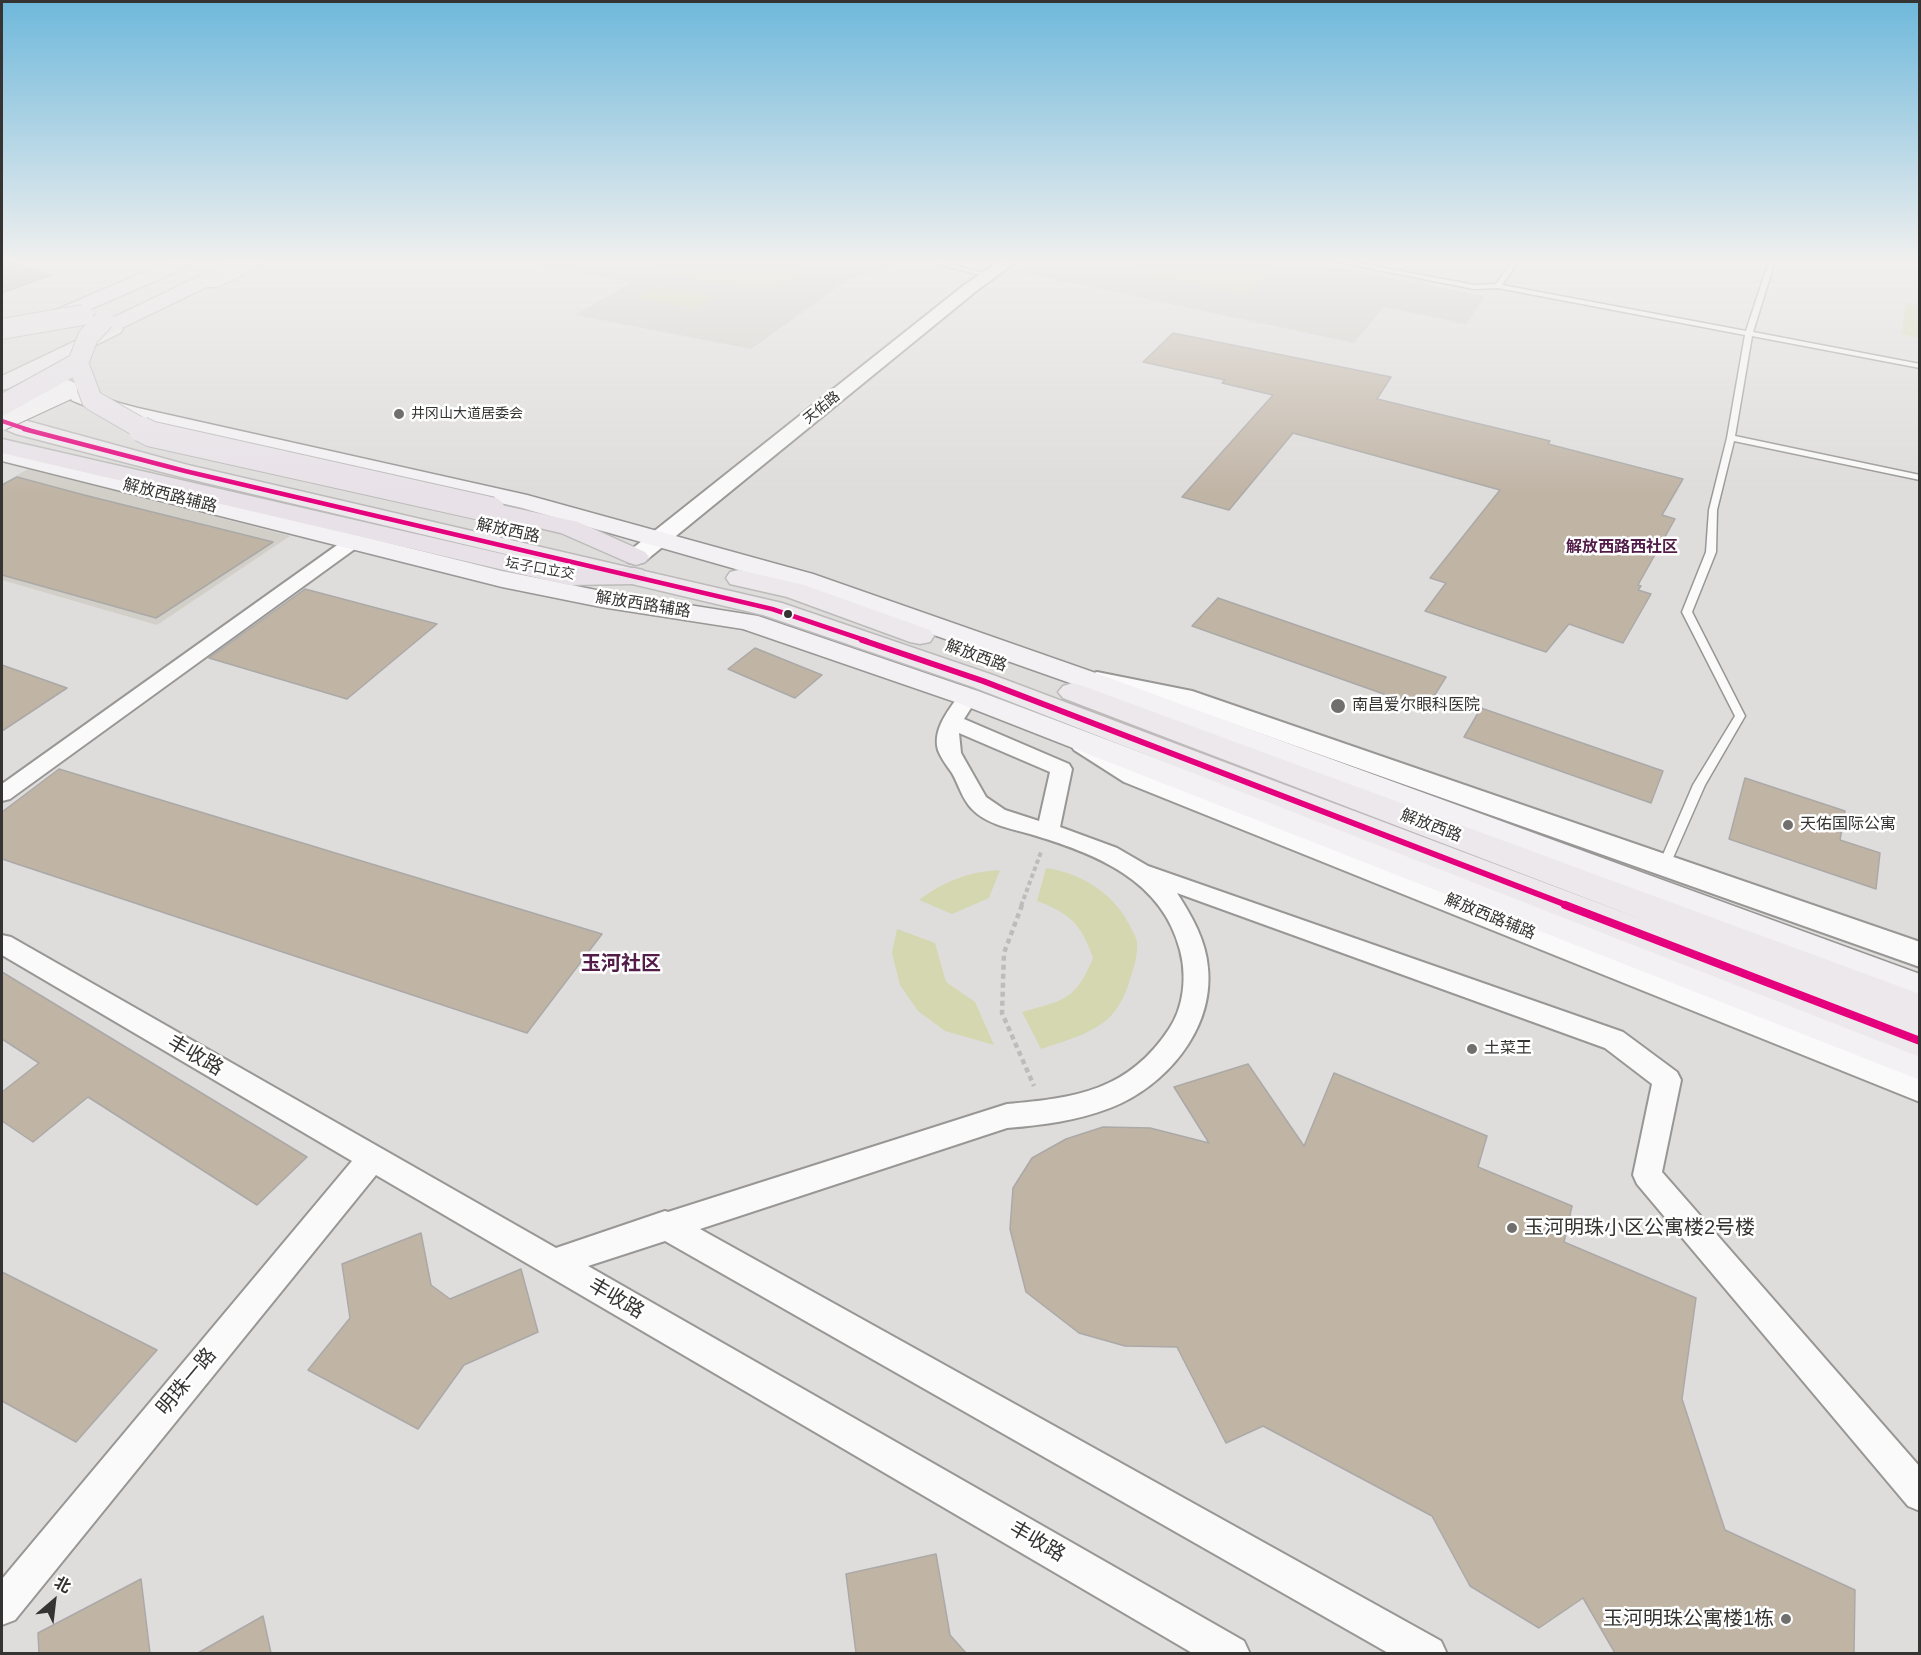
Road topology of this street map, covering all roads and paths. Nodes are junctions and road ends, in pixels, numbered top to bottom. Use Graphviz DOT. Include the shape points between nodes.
graph roads {
  1 [pos="88,338"];
  2 [pos="96,338"];
  3 [pos="910,338"];
  4 [pos="1748,338"];
  5 [pos="1772,338"];
  6 [pos="78,363"];
  7 [pos="38,366"];
  8 [pos="1920,366"];
  9 [pos="2,384"];
  10 [pos="67,390"];
  11 [pos="2,405"];
  12 [pos="2,420"];
  13 [pos="1731,438"];
  14 [pos="2,446"];
  15 [pos="2,454"];
  16 [pos="1920,478"];
  17 [pos="659,539"];
  18 [pos="353,542"];
  19 [pos="635,567"];
  20 [pos="804,580"];
  21 [pos="848,610"];
  22 [pos="748,622"];
  23 [pos="823,626"];
  24 [pos="890,637"];
  25 [pos="967,638"];
  26 [pos="1080,677"];
  27 [pos="935,686"];
  28 [pos="960,709"];
  29 [pos="1066,734"];
  30 [pos="2,795"];
  31 [pos="1048,831"];
  32 [pos="1665,864"];
  33 [pos="1141,872"];
  34 [pos="2,944"];
  35 [pos="1920,955"];
  36 [pos="1920,989"];
  37 [pos="1920,1010"];
  38 [pos="1920,1041"];
  39 [pos="1920,1064"];
  40 [pos="1920,1088"];
  41 [pos="1045,1112"];
  42 [pos="372,1158"];
  43 [pos="665,1225"];
  44 [pos="554,1263"];
  45 [pos="1920,1494"];
  46 [pos="2,1606"];
  47 [pos="1230,1653"];
  48 [pos="1428,1653"];
  1 -- 6 [label="highway, bridge"];
  2 -- 7 [label="main road"];
  3 -- 17 [label="street, 天佑路"];
  4 -- 13 [label="lane"];
  5 -- 8 [label="lane"];
  6 -- 11 [label="highway, bridge"];
  6 -- 19 [label="highway, bridge" via="92,400 151,434 569,527"];
  7 -- 9 [label="main road"];
  7 -- 10 [label="main road"];
  10 -- 12 [label="main road, bridge"];
  10 -- 17 [label="main road" via="85,400 133,414 527,502"];
  11 -- 19 [label="main road, 解放西路" via="201,464"];
  12 -- 19 [label="main road, 解放西路" via="185,471"];
  13 -- 16 [label="lane"];
  13 -- 32 [label="lane" via="1713,510 1711,552 1687,612 1740,716 1699,785"];
  14 -- 19 [label="highway, 坛子口立交" via="568,577"];
  15 -- 18 [label="main road, 解放西路辅路"];
  17 -- 19 [label="street, 天佑路"];
  17 -- 20 [label="main road"];
  18 -- 22 [label="main road, 解放西路辅路" via="601,599"];
  18 -- 30 [label="street"];
  19 -- 21 [label="main road, 解放西路" via="795,591"];
  19 -- 23 [label="main road, 解放西路"];
  20 -- 21 [label="main road"];
  20 -- 25 [label="main road"];
  21 -- 24 [label="main road, 解放西路"];
  22 -- 23 [label="main road"];
  22 -- 27 [label="main road, 解放西路辅路"];
  23 -- 24 [label="main road, 解放西路"];
  24 -- 25 [label="main road"];
  24 -- 27 [label="main road"];
  24 -- 37 [label="main road, 解放西路" via="1143,717"];
  24 -- 38 [label="main road, 解放西路" via="982,681"];
  25 -- 26 [label="main road"];
  26 -- 32 [label="street" via="1183,697"];
  26 -- 36 [label="main road"];
  27 -- 28 [label="main road, 解放西路辅路"];
  28 -- 29 [label="main road, 解放西路辅路"];
  28 -- 31 [label="street" via="948,746 979,803 1009,821"];
  28 -- 31 [label="street" via="1061,769"];
  29 -- 39 [label="main road, 解放西路辅路"];
  29 -- 40 [label="street, 解放西路辅路" via="1134,776"];
  31 -- 33 [label="street" via="1117,855"];
  31 -- 41 [label="path" via="1004,953 1002,1013"];
  32 -- 35 [label="street"];
  33 -- 41 [label="street" via="1168,898 1185,924 1197,961 1196,994 1188,1022 1170,1051 1149,1072 1107,1098"];
  33 -- 45 [label="street" via="1614,1040 1667,1080 1647,1175"];
  34 -- 42 [label="street, 丰收路"];
  41 -- 43 [label="street" via="1007,1116"];
  42 -- 44 [label="street, 丰收路"];
  42 -- 46 [label="street, 明珠一路"];
  43 -- 44 [label="street"];
  43 -- 48 [label="street"];
  44 -- 47 [label="street, 丰收路"];
}
